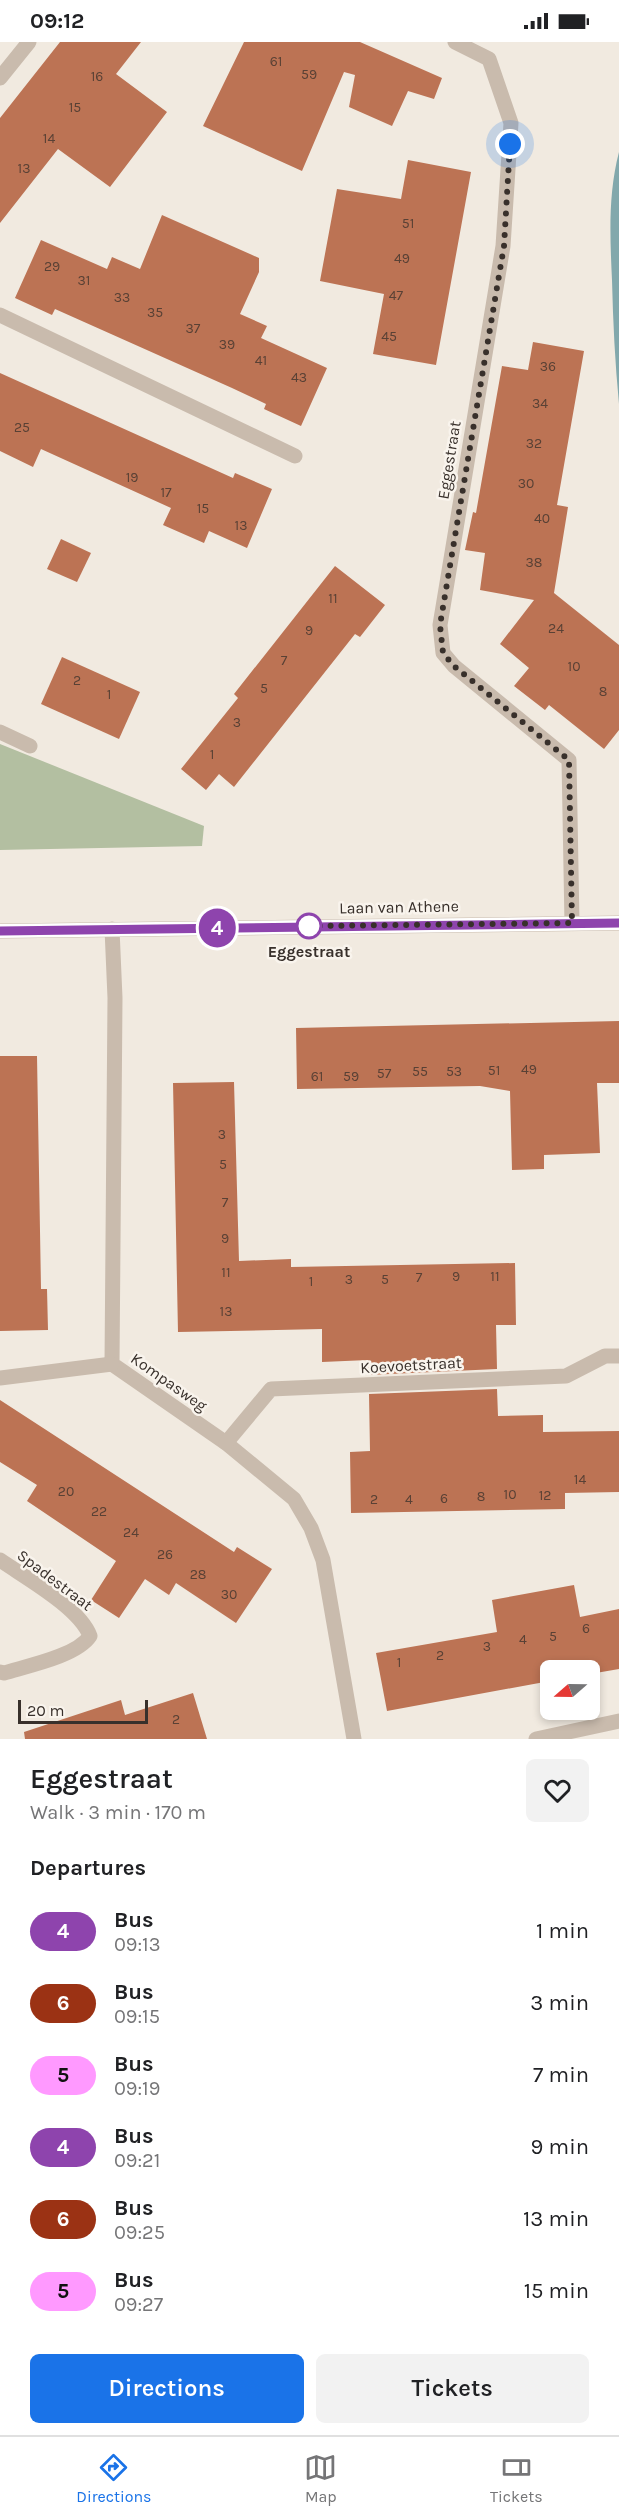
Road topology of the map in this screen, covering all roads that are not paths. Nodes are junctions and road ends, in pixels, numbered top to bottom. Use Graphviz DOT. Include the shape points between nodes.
graph roads {
  1 [pos="29,42"];
  2 [pos="455,42"];
  3 [pos="0,78"];
  4 [pos="0,315"];
  5 [pos="295,456"];
  6 [pos="0,732"];
  7 [pos="30,746"];
  8 [pos="572,923"];
  9 [pos="619,923"];
  10 [pos="112,929"];
  11 [pos="0,931"];
  12 [pos="619,1356"];
  13 [pos="112,1364"];
  14 [pos="0,1378"];
  15 [pos="226,1443"];
  16 [pos="0,1560"];
  17 [pos="0,1672"];
  18 [pos="619,1721"];
  19 [pos="354,1739"];
  20 [pos="537,1739"];
  1 -- 3 [label="street"];
  2 -- 8 [label="street, Eggestraat" via="489,59 511,123 504,246 440,625 443,653 472,683 569,760"];
  4 -- 5 [label="street"];
  6 -- 7 [label="street"];
  8 -- 9 [label="street, Laan van Athene"];
  8 -- 10 [label="street, Laan van Athene"];
  10 -- 11 [label="street, Laan van Athene"];
  10 -- 13 [label="street, Kompasweg"];
  12 -- 15 [label="street, Koevoetstraat" via="605,1356 566,1376 271,1389"];
  13 -- 14 [label="street"];
  13 -- 15 [label="street, Kompasweg"];
  15 -- 19 [label="street, Kompasweg" via="294,1499 311,1528 323,1560"];
  16 -- 17 [label="street, Spadestraat" via="74,1612 86,1624 90,1636 84,1645 74,1649"];
  18 -- 20 [label="street"];
}
